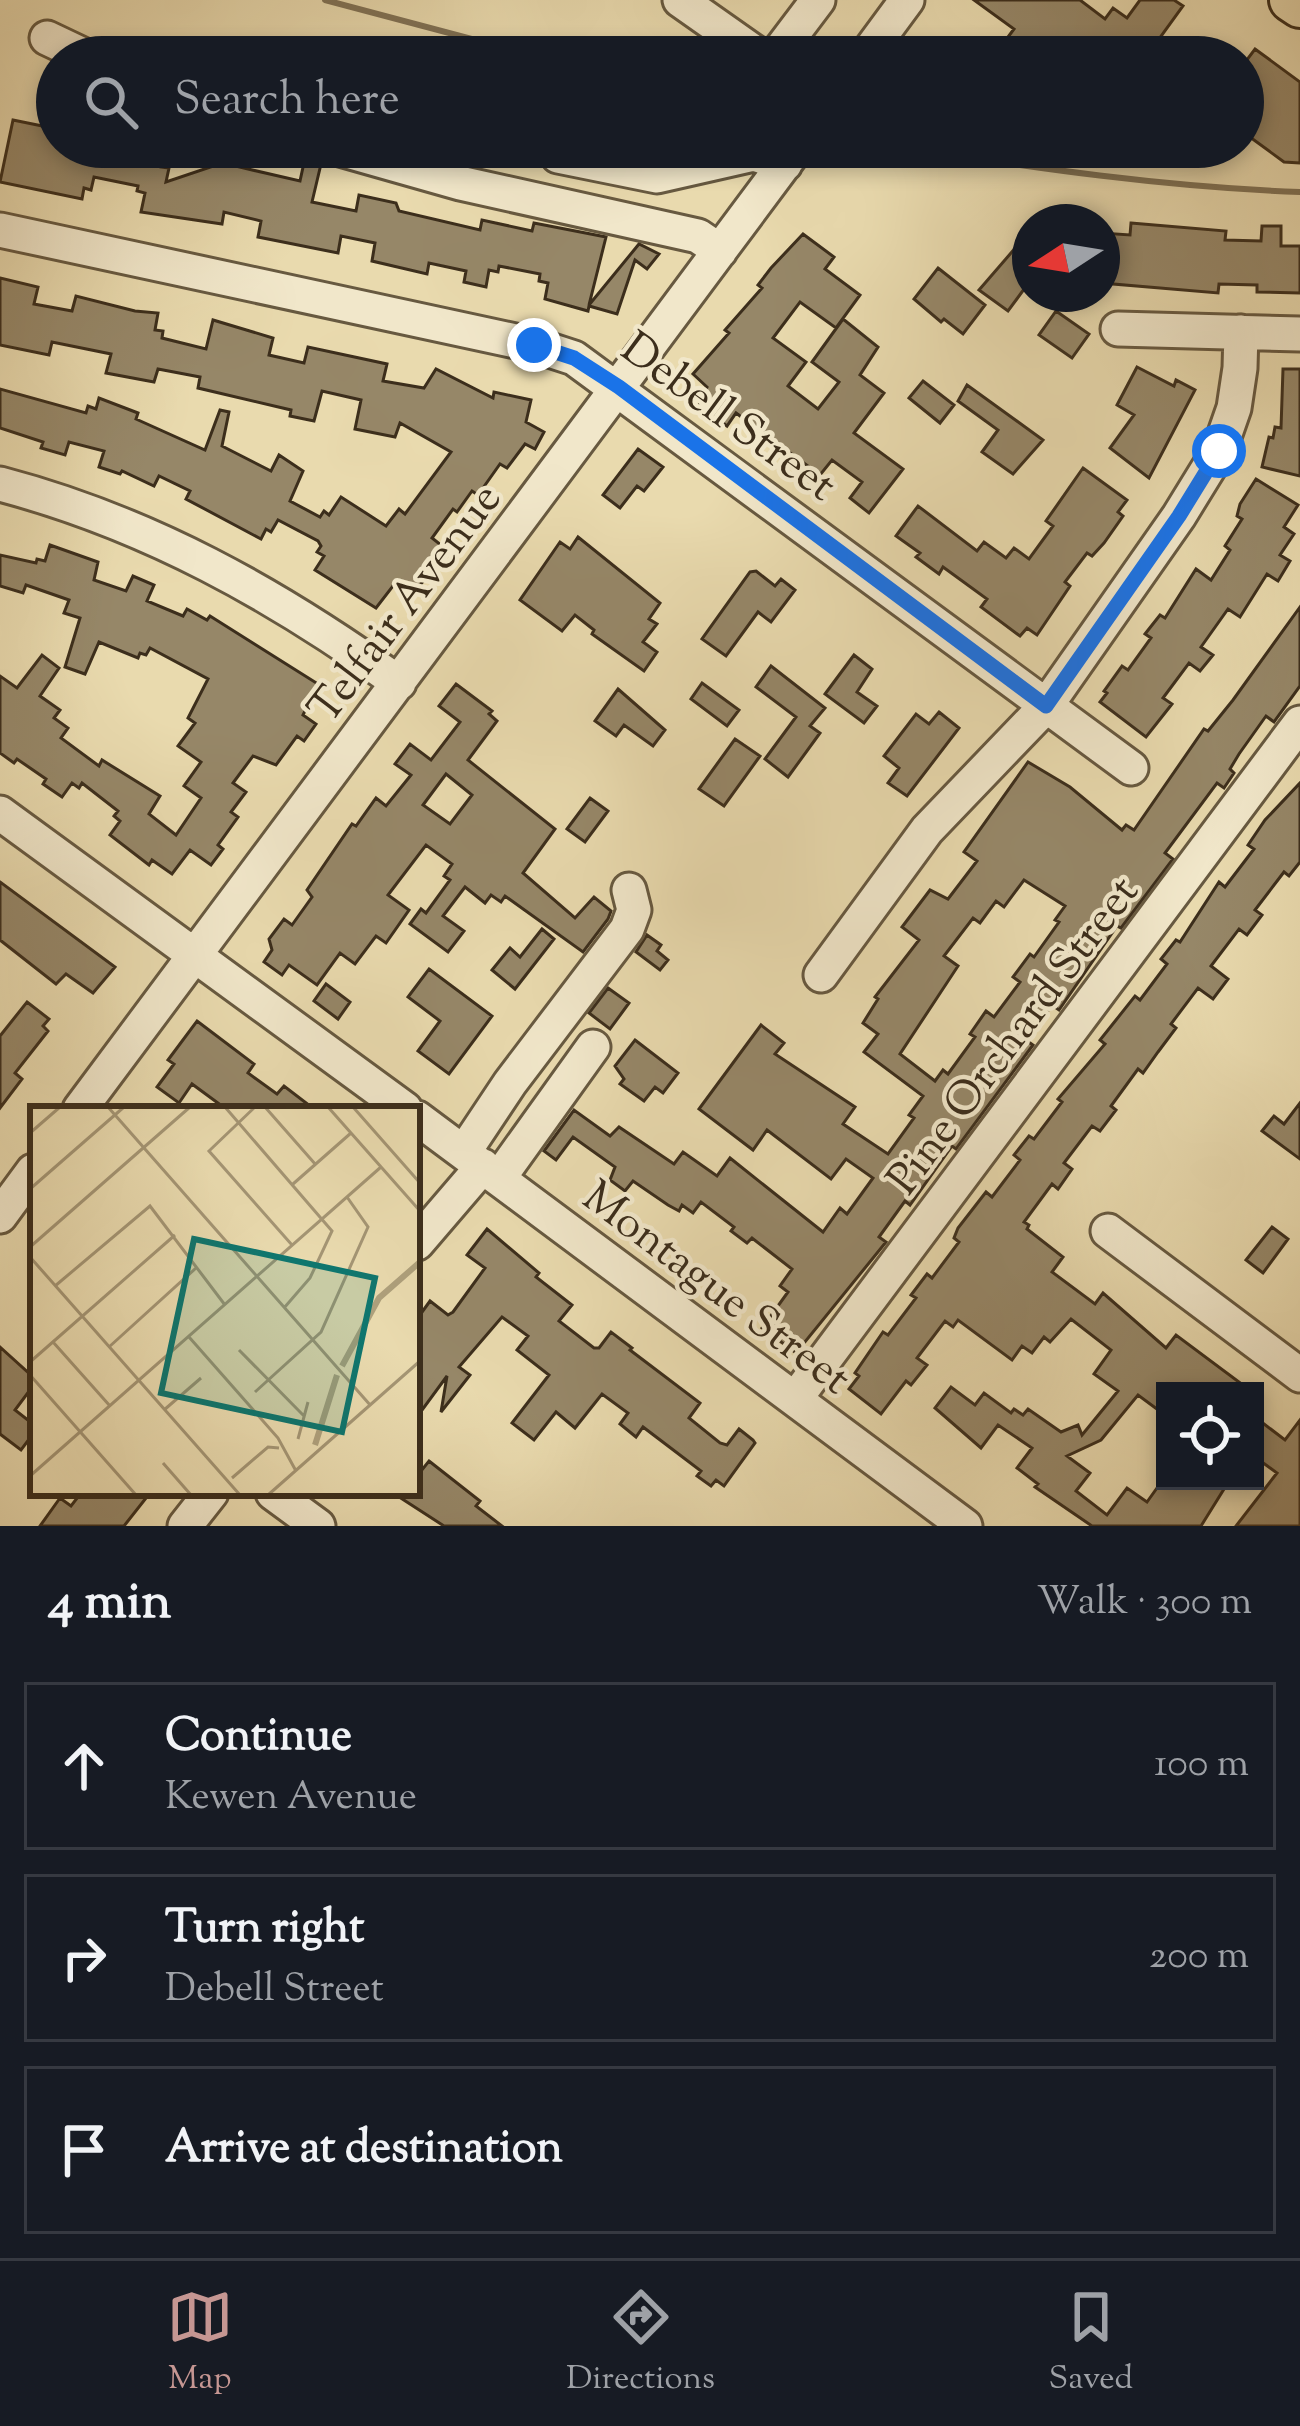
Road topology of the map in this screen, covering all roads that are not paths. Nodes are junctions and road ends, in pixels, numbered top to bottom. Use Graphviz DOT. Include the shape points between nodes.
graph roads {
  1 [pos="680,0"];
  2 [pos="818,0"];
  3 [pos="907,0"];
  4 [pos="1291,0"];
  5 [pos="1300,7"];
  6 [pos="731,36"];
  7 [pos="791,36"];
  8 [pos="880,36"];
  9 [pos="407,168"];
  10 [pos="617,168"];
  11 [pos="692,168"];
  12 [pos="781,168"];
  13 [pos="0,230"];
  14 [pos="720,251"];
  15 [pos="1118,329"];
  16 [pos="1240,332"];
  17 [pos="1300,334"];
  18 [pos="619,387"];
  19 [pos="0,484"];
  20 [pos="399,683"];
  21 [pos="1046,706"];
  22 [pos="1300,723"];
  23 [pos="1131,768"];
  24 [pos="0,813"];
  25 [pos="629,890"];
  26 [pos="194,956"];
  27 [pos="820,974"];
  28 [pos="593,1047"];
  29 [pos="82,1106"];
  30 [pos="401,1106"];
  31 [pos="420,1120"];
  32 [pos="482,1166"];
  33 [pos="30,1176"];
  34 [pos="0,1216"];
  35 [pos="1108,1231"];
  36 [pos="420,1239"];
  37 [pos="1300,1376"];
  38 [pos="803,1388"];
  39 [pos="209,1496"];
  40 [pos="277,1496"];
  41 [pos="185,1526"];
  42 [pos="318,1526"];
  43 [pos="965,1526"];
  1 -- 6 [label="street"];
  2 -- 7 [label="street"];
  3 -- 8 [label="street"];
  4 -- 5 [label="main road"];
  9 -- 14 [label="street" via="698,236"];
  10 -- 11 [label="street" via="657,176"];
  12 -- 14 [label="street, Telfair Avenue"];
  13 -- 18 [label="street, Debell Street" via="554,350"];
  14 -- 18 [label="street, Telfair Avenue"];
  15 -- 16 [label="street"];
  16 -- 17 [label="street"];
  16 -- 21 [label="street" via="1234,408 1219,451"];
  18 -- 20 [label="street, Telfair Avenue"];
  18 -- 21 [label="street, Debell Street"];
  19 -- 20 [label="street" via="188,552"];
  20 -- 26 [label="street, Telfair Avenue"];
  21 -- 23 [label="street, Debell Street"];
  21 -- 27 [label="street" via="927,830"];
  22 -- 38 [label="street, Pine Orchard Street"];
  24 -- 26 [label="street"];
  25 -- 32 [label="street" via="634,910 627,928 510,1084"];
  26 -- 29 [label="street, Telfair Avenue"];
  26 -- 30 [label="street"];
  28 -- 32 [label="street"];
  31 -- 32 [label="street, Montague Street"];
  32 -- 36 [label="street"];
  32 -- 38 [label="street, Montague Street"];
  33 -- 34 [label="street"];
  35 -- 37 [label="street"];
  38 -- 43 [label="street, Montague Street"];
  39 -- 41 [label="street"];
  40 -- 42 [label="street"];
}
